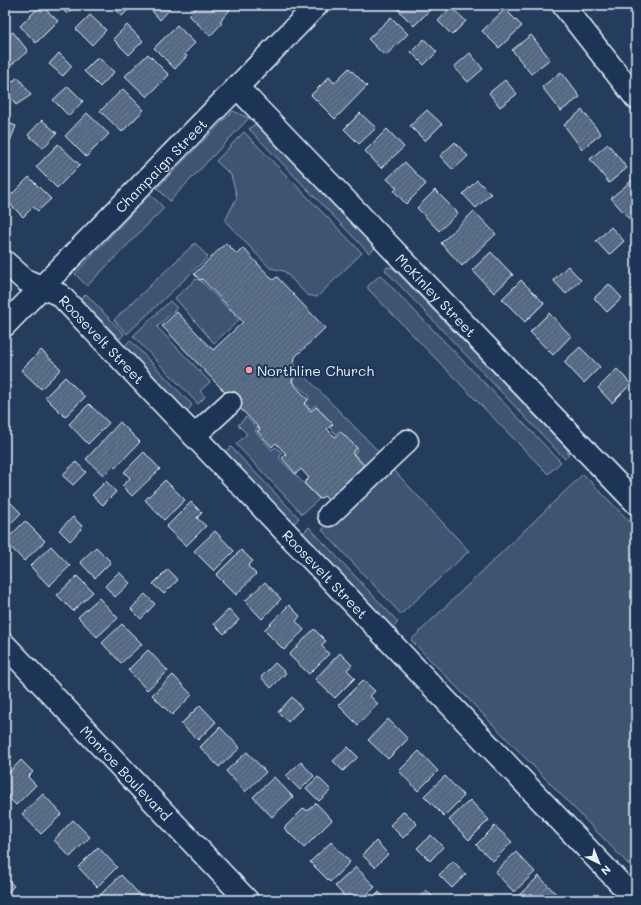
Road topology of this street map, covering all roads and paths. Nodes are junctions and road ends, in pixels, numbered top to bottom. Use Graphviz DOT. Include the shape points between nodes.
graph roads {
  1 [pos="317,5"];
  2 [pos="563,5"];
  3 [pos="237,87"];
  4 [pos="636,98"];
  5 [pos="5,262"];
  6 [pos="42,287"];
  7 [pos="5,326"];
  8 [pos="230,403"];
  9 [pos="194,436"];
  10 [pos="407,441"];
  11 [pos="636,502"];
  12 [pos="329,515"];
  13 [pos="5,646"];
  14 [pos="248,900"];
  15 [pos="636,900"];
  1 -- 3 [label="street, Champaign Street"];
  2 -- 4 [label="street"];
  3 -- 6 [label="street, Champaign Street"];
  3 -- 11 [label="street, McKinley Street"];
  5 -- 6 [label="street, Roosevelt Street" via="25,280"];
  6 -- 7 [label="street, Champaign Street"];
  6 -- 9 [label="street, Roosevelt Street" via="60,295"];
  8 -- 9 [label="street"];
  9 -- 15 [label="street, Roosevelt Street"];
  10 -- 12 [label="street"];
  13 -- 14 [label="street, Monroe Boulevard"];
}
